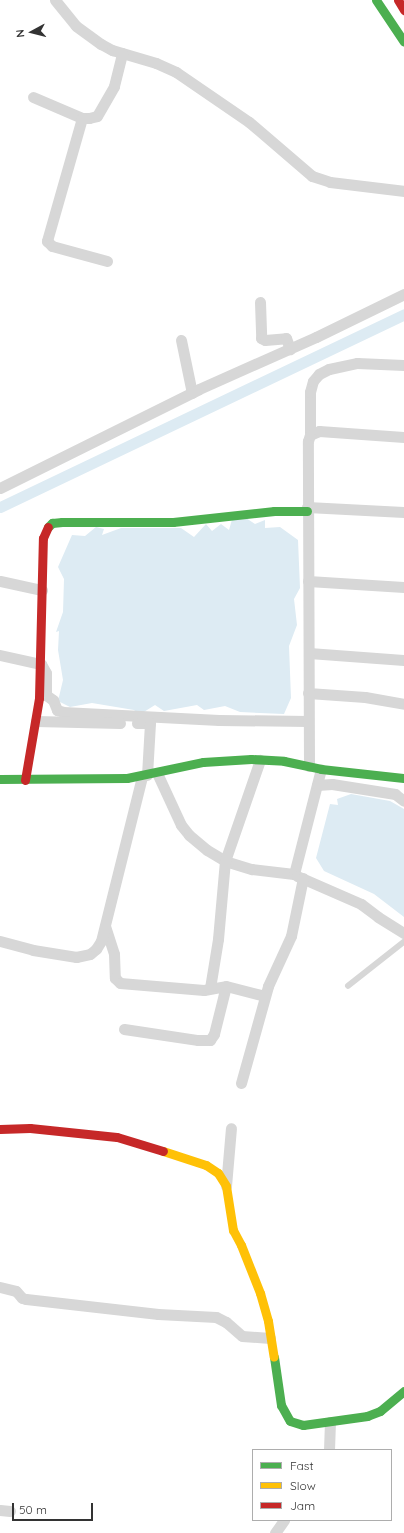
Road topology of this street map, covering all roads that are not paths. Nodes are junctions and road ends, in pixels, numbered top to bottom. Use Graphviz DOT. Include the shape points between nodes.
graph roads {
  1 [pos="55,0"];
  2 [pos="376,0"];
  3 [pos="384,0"];
  4 [pos="398,0"];
  5 [pos="404,10"];
  6 [pos="404,30"];
  7 [pos="404,42"];
  8 [pos="122,53"];
  9 [pos="32,97"];
  10 [pos="82,118"];
  11 [pos="404,191"];
  12 [pos="107,261"];
  13 [pos="404,294"];
  14 [pos="260,302"];
  15 [pos="181,340"];
  16 [pos="290,349"];
  17 [pos="404,365"];
  18 [pos="192,392"];
  19 [pos="310,435"];
  20 [pos="404,437"];
  21 [pos="0,488"];
  22 [pos="307,509"];
  23 [pos="404,512"];
  24 [pos="0,581"];
  25 [pos="308,581"];
  26 [pos="404,586"];
  27 [pos="42,590"];
  28 [pos="309,653"];
  29 [pos="0,655"];
  30 [pos="404,660"];
  31 [pos="41,664"];
  32 [pos="308,693"];
  33 [pos="404,704"];
  34 [pos="308,721"];
  35 [pos="36,722"];
  36 [pos="260,760"];
  37 [pos="309,766"];
  38 [pos="321,769"];
  39 [pos="148,775"];
  40 [pos="404,778"];
  41 [pos="0,779"];
  42 [pos="25,780"];
  43 [pos="317,785"];
  44 [pos="404,801"];
  45 [pos="225,862"];
  46 [pos="298,876"];
  47 [pos="105,926"];
  48 [pos="404,933"];
  49 [pos="0,941"];
  50 [pos="404,942"];
  51 [pos="226,986"];
  52 [pos="348,986"];
  53 [pos="210,988"];
  54 [pos="265,996"];
  55 [pos="124,1029"];
  56 [pos="241,1083"];
  57 [pos="231,1128"];
  58 [pos="0,1129"];
  59 [pos="226,1186"];
  60 [pos="0,1288"];
  61 [pos="270,1338"];
  62 [pos="404,1390"];
  63 [pos="330,1422"];
  64 [pos="329,1449"];
  65 [pos="283,1521"];
  66 [pos="275,1533"];
  1 -- 8 [label="street" via="76,26 101,44"];
  2 -- 7 [label="street"];
  3 -- 6 [label="street"];
  4 -- 5 [label="street"];
  8 -- 10 [label="street" via="114,86 100,113 93,118"];
  8 -- 11 [label="street" via="176,72 249,122 312,176 330,182"];
  9 -- 10 [label="street"];
  10 -- 12 [label="street" via="47,241 52,246"];
  13 -- 16 [label="street"];
  14 -- 16 [label="street" via="261,338 286,338"];
  15 -- 18 [label="street"];
  16 -- 18 [label="street"];
  17 -- 19 [label="street" via="357,363 329,369 319,374 313,381 310,392"];
  18 -- 21 [label="street"];
  19 -- 20 [label="street" via="319,431"];
  19 -- 22 [label="street"];
  22 -- 23 [label="street"];
  22 -- 25 [label="street"];
  22 -- 27 [label="street" via="173,522 52,523 46,529 43,538"];
  24 -- 27 [label="street"];
  25 -- 26 [label="street"];
  25 -- 28 [label="street"];
  27 -- 31 [label="street"];
  28 -- 30 [label="street"];
  28 -- 32 [label="street"];
  29 -- 31 [label="street"];
  31 -- 34 [label="street" via="46,673 46,695 53,700 56,710 63,712 219,720"];
  31 -- 35 [label="street"];
  32 -- 33 [label="street" via="364,697"];
  32 -- 34 [label="street"];
  34 -- 37 [label="street"];
  35 -- 39 [label="street" via="150,723"];
  35 -- 42 [label="street"];
  36 -- 37 [label="street"];
  36 -- 39 [label="street" via="202,762"];
  36 -- 45 [label="street"];
  37 -- 38 [label="street"];
  38 -- 40 [label="street"];
  38 -- 43 [label="street"];
  39 -- 42 [label="street" via="127,778"];
  39 -- 45 [label="street" via="188,835"];
  39 -- 47 [label="street"];
  41 -- 42 [label="street"];
  43 -- 44 [label="street" via="332,784 395,794"];
  43 -- 46 [label="street"];
  45 -- 46 [label="street"];
  45 -- 53 [label="street" via="218,939"];
  46 -- 48 [label="street" via="361,904"];
  46 -- 54 [label="street" via="291,936"];
  47 -- 49 [label="street" via="96,950 83,956 33,950"];
  47 -- 53 [label="street" via="114,954 117,981 178,988"];
  50 -- 52 [label="lane"];
  51 -- 53 [label="street"];
  51 -- 54 [label="street"];
  51 -- 55 [label="street" via="214,1034 210,1040"];
  54 -- 56 [label="street"];
  57 -- 59 [label="street"];
  58 -- 59 [label="street" via="30,1128 117,1138 206,1165 218,1173"];
  59 -- 61 [label="street" via="233,1230 260,1293"];
  60 -- 61 [label="street" via="16,1290 26,1299 158,1314 216,1317 242,1336"];
  61 -- 63 [label="street" via="281,1405 286,1416 296,1424"];
  62 -- 63 [label="street" via="380,1411 367,1416"];
  63 -- 64 [label="street"];
  65 -- 66 [label="street"];
}
